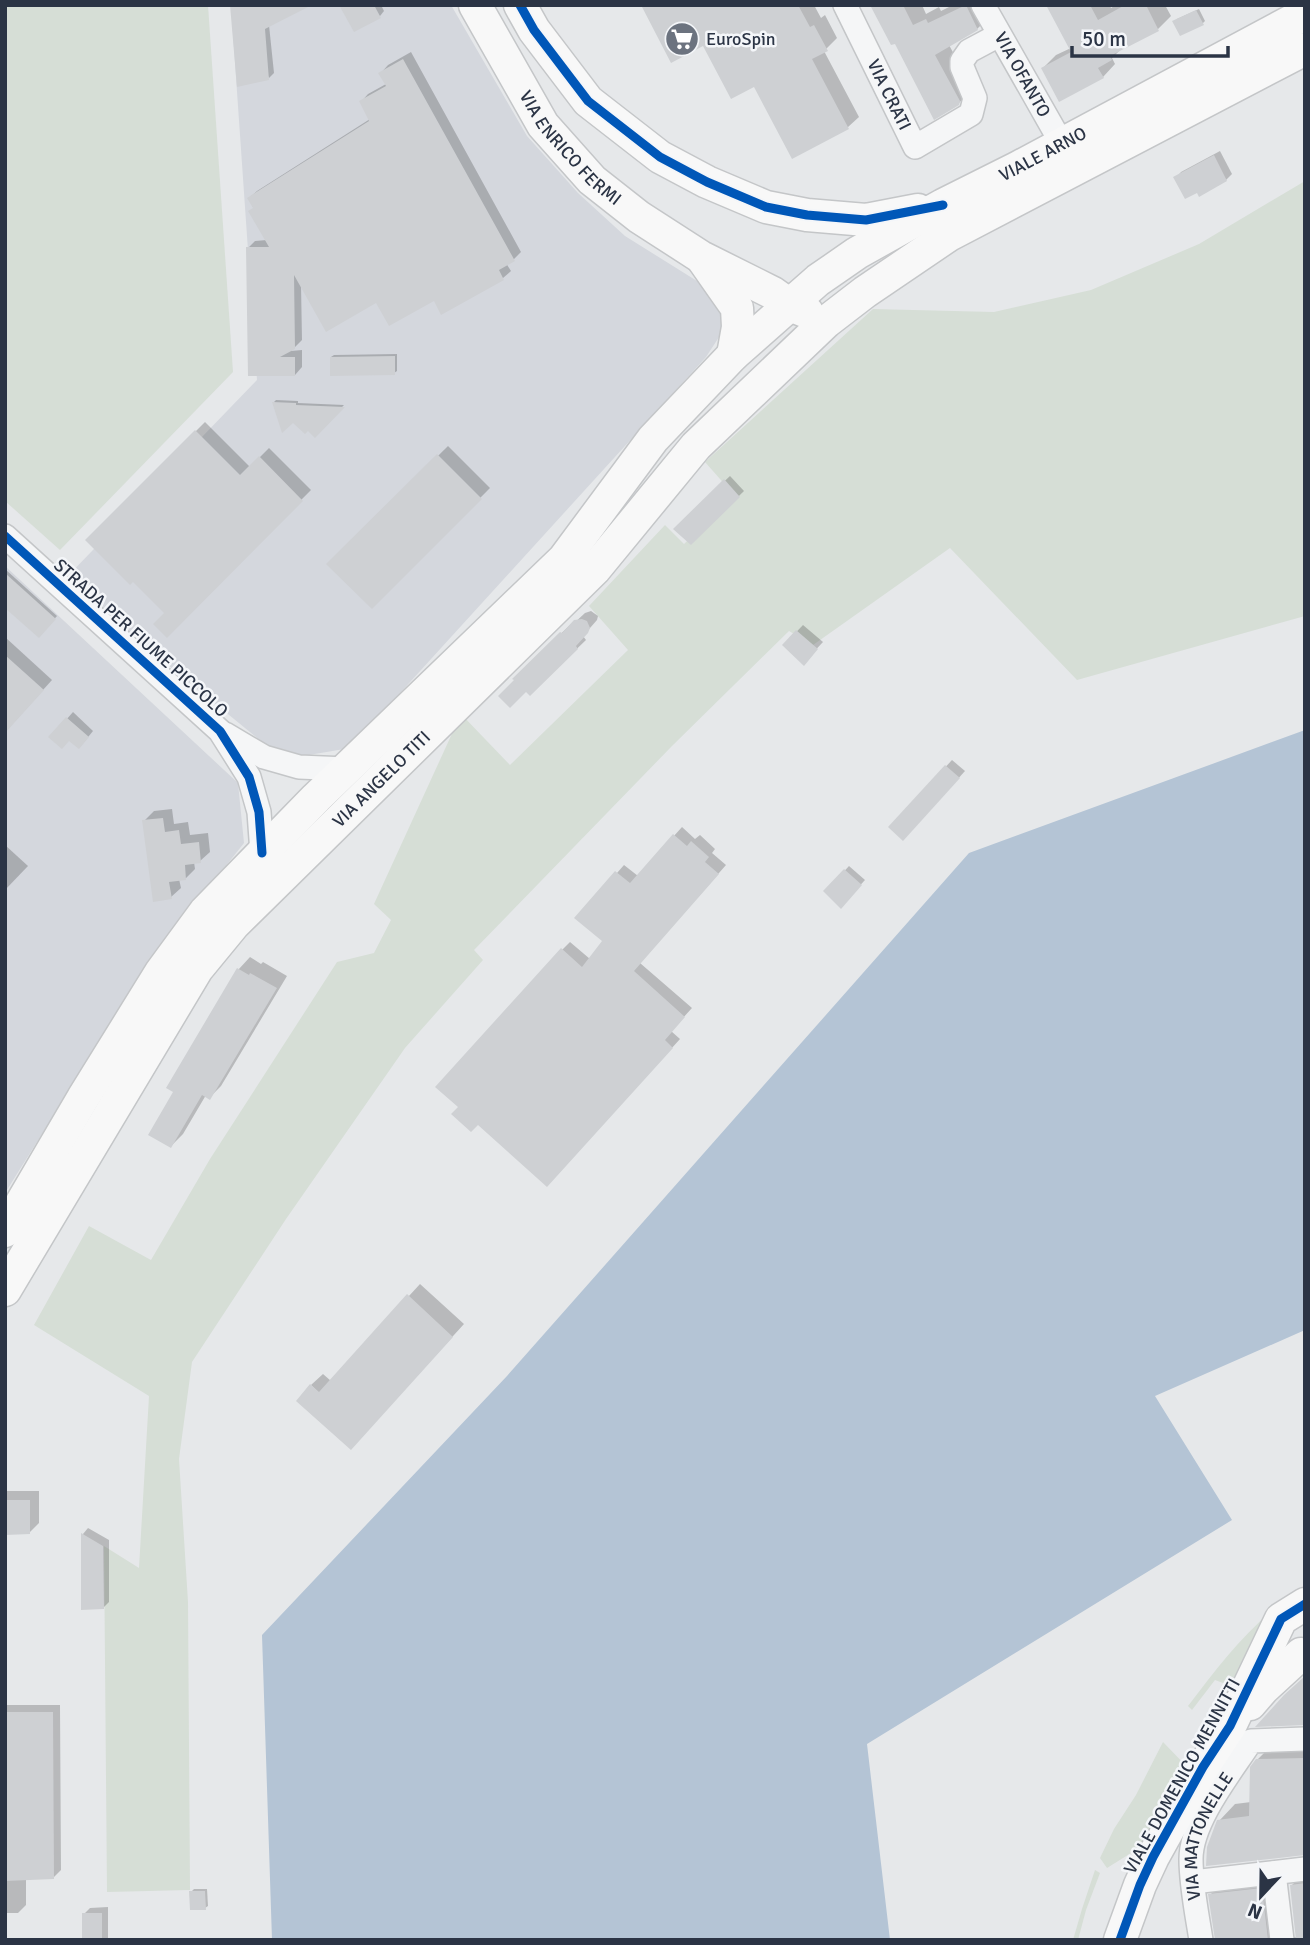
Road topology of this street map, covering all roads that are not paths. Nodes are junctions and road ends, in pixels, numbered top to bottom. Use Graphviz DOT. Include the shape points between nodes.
graph roads {
  1 [pos="475,5"];
  2 [pos="845,5"];
  3 [pos="983,5"];
  4 [pos="523,6"];
  5 [pos="1305,14"];
  6 [pos="999,35"];
  7 [pos="1305,50"];
  8 [pos="1062,144"];
  9 [pos="943,205"];
  10 [pos="701,257"];
  11 [pos="790,305"];
  12 [pos="827,322"];
  13 [pos="733,355"];
  14 [pos="5,536"];
  15 [pos="220,731"];
  16 [pos="347,769"];
  17 [pos="262,853"];
  18 [pos="5,1231"];
  19 [pos="5,1290"];
  20 [pos="1294,1614"];
  21 [pos="1303,1654"];
  22 [pos="1241,1733"];
  23 [pos="1305,1739"];
  24 [pos="1305,1869"];
  25 [pos="1274,1873"];
  26 [pos="1193,1882"];
  27 [pos="1120,1940"];
  28 [pos="1201,1940"];
  29 [pos="1282,1940"];
  1 -- 10 [label="main road, VIA ENRICO FERMI" via="543,125 592,180"];
  2 -- 6 [label="street, VIA CRATI" via="915,147 971,114 975,98 961,61 969,51"];
  3 -- 6 [label="street, VIA OFANTO"];
  4 -- 9 [label="main road" via="534,30 588,100 660,157 707,183 766,207 807,215 866,220"];
  5 -- 8 [label="main road, VIALE ARNO"];
  6 -- 8 [label="street, VIA OFANTO"];
  7 -- 12 [label="main road, VIALE ARNO" via="949,235"];
  8 -- 9 [label="main road, VIALE ARNO"];
  9 -- 11 [label="main road, VIALE ARNO" via="857,253"];
  10 -- 11 [label="main road, VIA ENRICO FERMI"];
  10 -- 13 [label="main road, VIA ENRICO FERMI" via="737,308"];
  11 -- 12 [label="main road, VIA ENRICO FERMI"];
  11 -- 13 [label="main road, VIA ANGELO TITI"];
  12 -- 19 [label="main road, VIA ANGELO TITI" via="696,446 595,569 234,924 197,969"];
  13 -- 16 [label="main road, VIA ANGELO TITI" via="653,439 564,559"];
  14 -- 15 [label="street, STRADA PER FIUME PICCOLO"];
  15 -- 16 [label="street" via="264,757 299,767"];
  15 -- 17 [label="street, STRADA PER FIUME PICCOLO" via="249,777 259,812"];
  16 -- 17 [label="main road, VIA ANGELO TITI"];
  17 -- 18 [label="main road, VIA ANGELO TITI" via="205,912 161,972"];
  20 -- 21 [label="main road" via="1277,1640 1291,1653"];
  20 -- 22 [label="main road, VIALE DOMENICO MENNITTI"];
  21 -- 22 [label="main road, VIALE DOMENICO MENNITTI" via="1262,1689"];
  22 -- 23 [label="street"];
  22 -- 26 [label="street, VIA MATTONELLE" via="1194,1840"];
  22 -- 27 [label="main road, VIALE DOMENICO MENNITTI" via="1203,1767 1153,1857"];
  24 -- 25 [label="street"];
  25 -- 26 [label="street"];
  25 -- 29 [label="street"];
  26 -- 28 [label="street, VIA MATTONELLE"];
}
